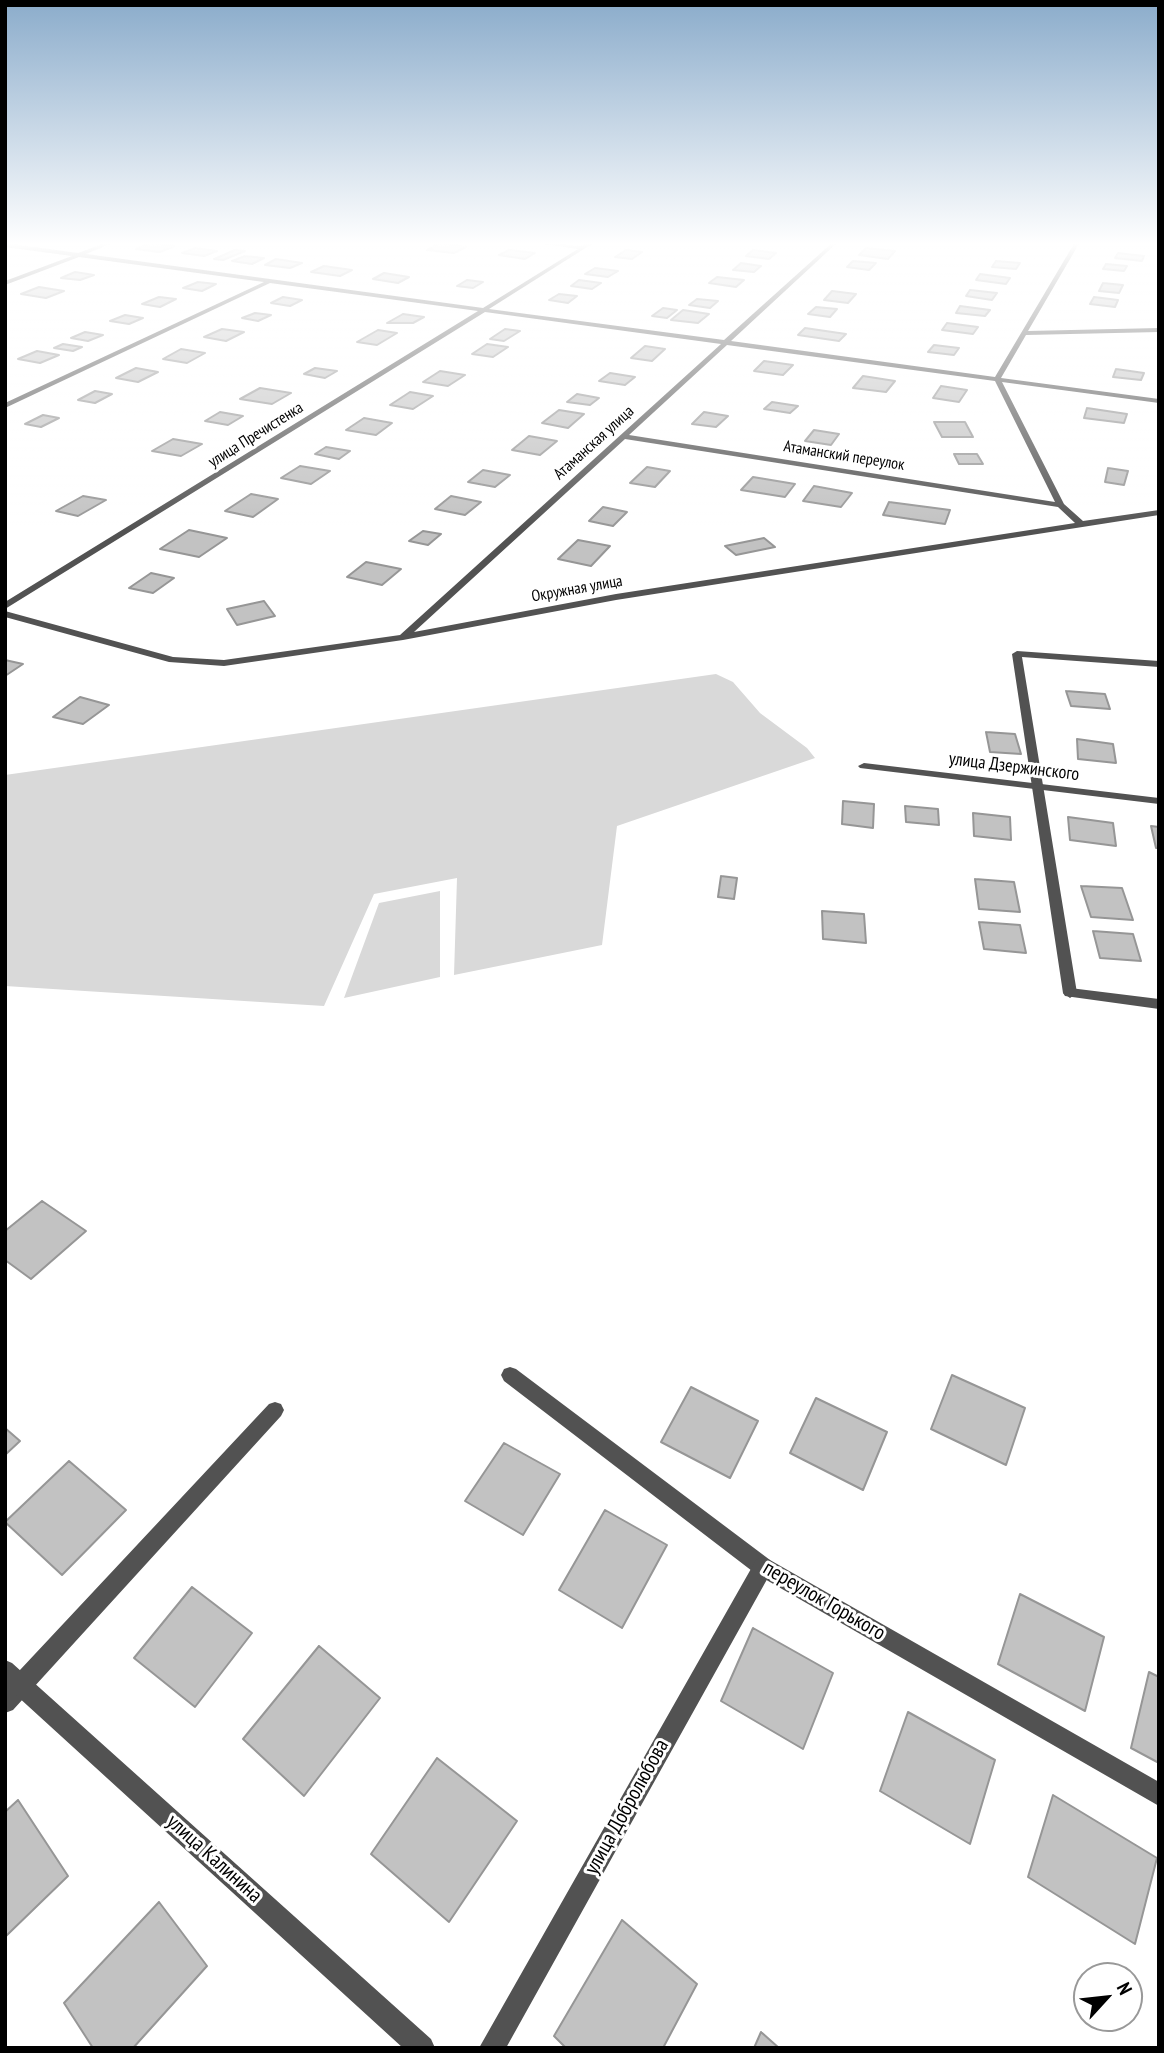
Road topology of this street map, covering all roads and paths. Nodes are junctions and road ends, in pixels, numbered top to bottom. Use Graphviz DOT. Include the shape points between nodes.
graph roads {
  1 [pos="148,338"];
  2 [pos="441,338"];
  3 [pos="695,338"];
  4 [pos="731,338"];
  5 [pos="1021,338"];
  6 [pos="726,342"];
  7 [pos="997,379"];
  8 [pos="1159,401"];
  9 [pos="5,405"];
  10 [pos="623,436"];
  11 [pos="1061,505"];
  12 [pos="1159,512"];
  13 [pos="1082,525"];
  14 [pos="5,606"];
  15 [pos="5,614"];
  16 [pos="403,637"];
  17 [pos="1159,664"];
  18 [pos="864,766"];
  19 [pos="1038,789"];
  20 [pos="1159,801"];
  21 [pos="1159,1004"];
  22 [pos="510,1375"];
  23 [pos="275,1410"];
  24 [pos="763,1567"];
  25 [pos="11,1686"];
  26 [pos="1159,1795"];
  27 [pos="422,2048"];
  28 [pos="492,2048"];
  1 -- 9 [label="street"];
  2 -- 14 [label="street, улица Пречистенка"];
  3 -- 6 [label="street"];
  4 -- 6 [label="street, Атаманская улица"];
  5 -- 7 [label="street"];
  6 -- 7 [label="street"];
  6 -- 10 [label="street, Атаманская улица"];
  7 -- 8 [label="street"];
  7 -- 11 [label="street"];
  10 -- 11 [label="street, Атаманский переулок"];
  10 -- 16 [label="street, Атаманская улица"];
  11 -- 13 [label="street"];
  12 -- 13 [label="street, Окружная улица"];
  13 -- 16 [label="street, Окружная улица" via="616,597"];
  15 -- 16 [label="street, Окружная улица" via="173,660 224,663"];
  17 -- 19 [label="street" via="1017,654"];
  18 -- 19 [label="street, улица Дзержинского"];
  19 -- 20 [label="street, улица Дзержинского"];
  19 -- 21 [label="street" via="1070,993"];
  22 -- 24 [label="street, переулок Горького"];
  23 -- 25 [label="street"];
  24 -- 26 [label="street, переулок Горького"];
  24 -- 28 [label="street, улица Добролюбова"];
  25 -- 27 [label="street, улица Калинина"];
}
